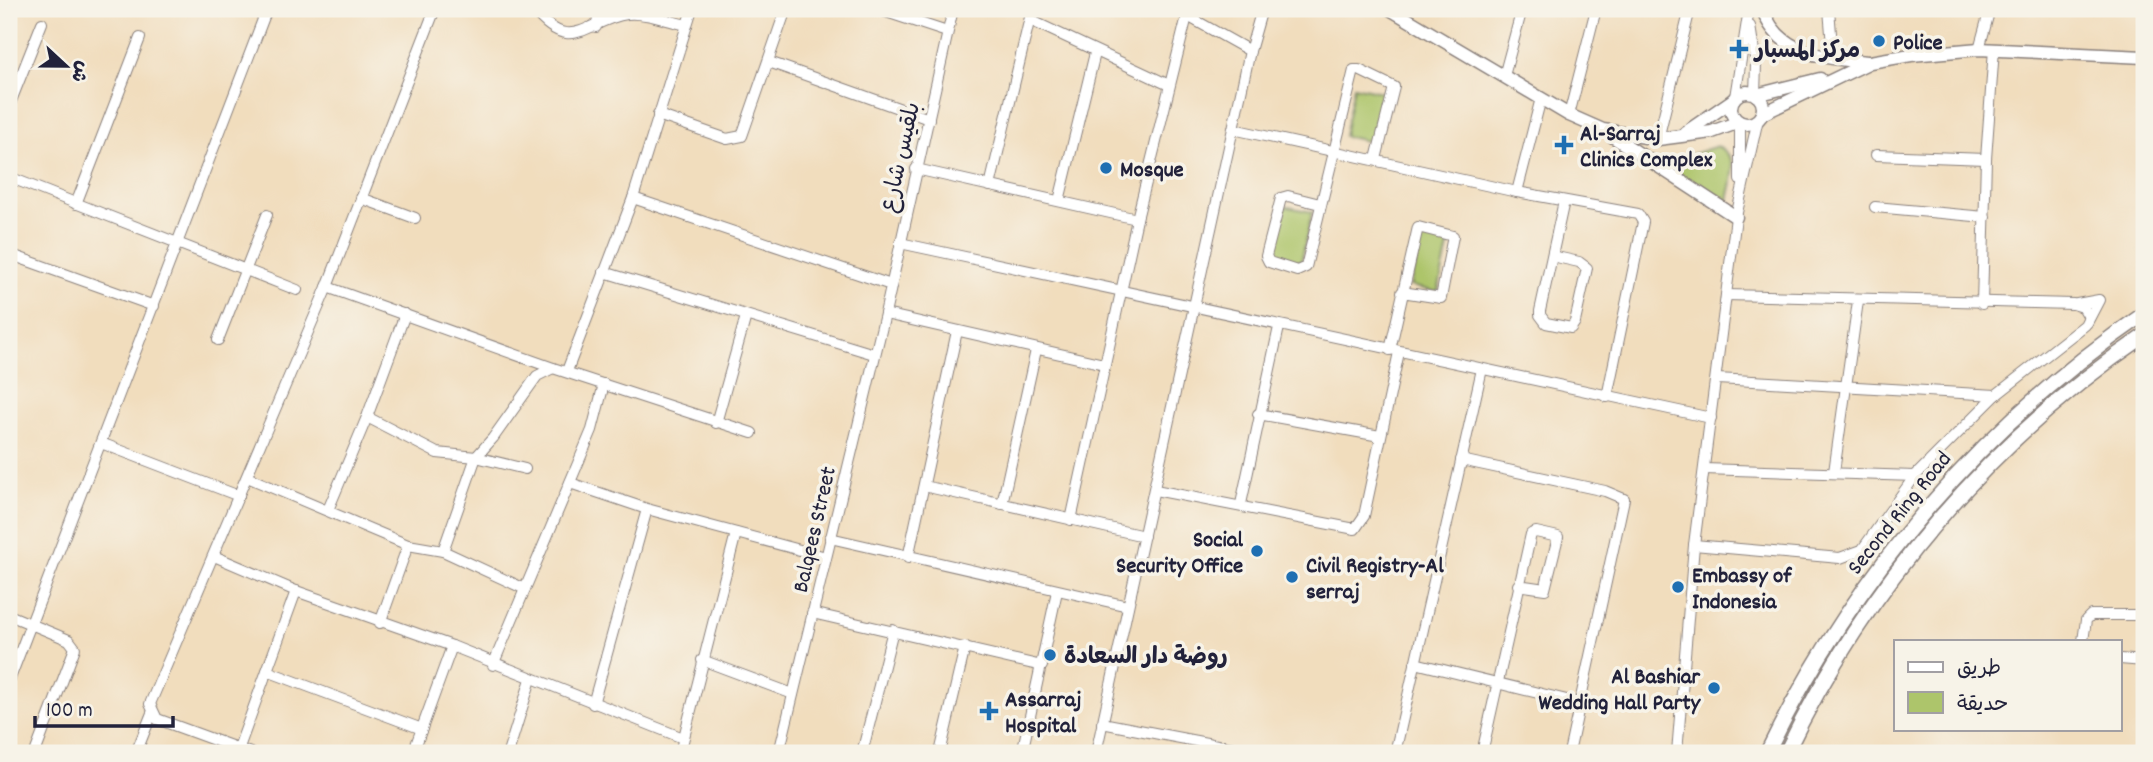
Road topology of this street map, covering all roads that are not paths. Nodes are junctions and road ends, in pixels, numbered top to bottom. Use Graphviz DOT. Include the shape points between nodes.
graph roads {
  1 [pos="267,9"];
  2 [pos="435,9"];
  3 [pos="533,9"];
  4 [pos="600,9"];
  5 [pos="692,9"];
  6 [pos="786,9"];
  7 [pos="877,9"];
  8 [pos="953,9"];
  9 [pos="1032,9"];
  10 [pos="1175,9"];
  11 [pos="1262,9"];
  12 [pos="1390,9"];
  13 [pos="1522,9"];
  14 [pos="1596,9"];
  15 [pos="1690,9"];
  16 [pos="1763,9"];
  17 [pos="1829,9"];
  18 [pos="1990,9"];
  19 [pos="1749,13"];
  20 [pos="1187,16"];
  21 [pos="1030,20"];
  22 [pos="42,23"];
  23 [pos="687,25"];
  24 [pos="596,27"];
  25 [pos="947,32"];
  26 [pos="140,38"];
  27 [pos="1979,49"];
  28 [pos="1994,49"];
  29 [pos="1250,51"];
  30 [pos="1095,53"];
  31 [pos="2144,57"];
  32 [pos="1833,58"];
  33 [pos="769,62"];
  34 [pos="1870,62"];
  35 [pos="1838,75"];
  36 [pos="1504,76"];
  37 [pos="1169,85"];
  38 [pos="1756,95"];
  39 [pos="1541,98"];
  40 [pos="1734,99"];
  41 [pos="9,106"];
  42 [pos="1569,115"];
  43 [pos="658,116"];
  44 [pos="1760,117"];
  45 [pos="929,119"];
  46 [pos="1739,122"];
  47 [pos="1233,128"];
  48 [pos="1603,130"];
  49 [pos="1679,137"];
  50 [pos="1658,139"];
  51 [pos="1331,152"];
  52 [pos="1876,155"];
  53 [pos="1376,159"];
  54 [pos="1986,159"];
  55 [pos="916,169"];
  56 [pos="9,177"];
  57 [pos="990,186"];
  58 [pos="1740,187"];
  59 [pos="1517,192"];
  60 [pos="361,198"];
  61 [pos="633,198"];
  62 [pos="1059,201"];
  63 [pos="1564,201"];
  64 [pos="76,204"];
  65 [pos="1320,204"];
  66 [pos="1875,207"];
  67 [pos="267,215"];
  68 [pos="1985,217"];
  69 [pos="415,218"];
  70 [pos="1736,218"];
  71 [pos="1137,219"];
  72 [pos="900,243"];
  73 [pos="177,244"];
  74 [pos="9,254"];
  75 [pos="1552,256"];
  76 [pos="246,270"];
  77 [pos="604,272"];
  78 [pos="891,285"];
  79 [pos="327,287"];
  80 [pos="297,290"];
  81 [pos="1122,292"];
  82 [pos="1402,292"];
  83 [pos="1726,295"];
  84 [pos="1858,301"];
  85 [pos="1982,304"];
  86 [pos="2073,304"];
  87 [pos="154,306"];
  88 [pos="1195,307"];
  89 [pos="405,314"];
  90 [pos="885,314"];
  91 [pos="2144,314"];
  92 [pos="746,316"];
  93 [pos="2085,325"];
  94 [pos="1279,327"];
  95 [pos="957,331"];
  96 [pos="2144,336"];
  97 [pos="218,340"];
  98 [pos="1036,350"];
  99 [pos="1394,351"];
  100 [pos="874,354"];
  101 [pos="1104,364"];
  102 [pos="553,368"];
  103 [pos="1482,369"];
  104 [pos="567,371"];
  105 [pos="1717,379"];
  106 [pos="604,384"];
  107 [pos="1848,385"];
  108 [pos="1996,396"];
  109 [pos="1607,397"];
  110 [pos="1258,414"];
  111 [pos="368,417"];
  112 [pos="1711,418"];
  113 [pos="716,423"];
  114 [pos="752,433"];
  115 [pos="1380,436"];
  116 [pos="101,443"];
  117 [pos="476,457"];
  118 [pos="1461,460"];
  119 [pos="525,469"];
  120 [pos="1704,469"];
  121 [pos="1834,472"];
  122 [pos="1915,476"];
  123 [pos="247,477"];
  124 [pos="570,482"];
  125 [pos="924,486"];
  126 [pos="1155,490"];
  127 [pos="239,496"];
  128 [pos="1002,504"];
  129 [pos="1241,504"];
  130 [pos="647,509"];
  131 [pos="328,510"];
  132 [pos="1071,520"];
  133 [pos="736,533"];
  134 [pos="1144,536"];
  135 [pos="830,538"];
  136 [pos="408,545"];
  137 [pos="1694,545"];
  138 [pos="443,551"];
  139 [pos="214,556"];
  140 [pos="826,557"];
  141 [pos="908,558"];
  142 [pos="1518,584"];
  143 [pos="525,589"];
  144 [pos="296,591"];
  145 [pos="1058,591"];
  146 [pos="1128,606"];
  147 [pos="812,613"];
  148 [pos="9,615"];
  149 [pos="2144,615"];
  150 [pos="380,623"];
  151 [pos="32,624"];
  152 [pos="893,630"];
  153 [pos="2083,640"];
  154 [pos="452,646"];
  155 [pos="965,647"];
  156 [pos="2122,659"];
  157 [pos="702,660"];
  158 [pos="2144,661"];
  159 [pos="1415,663"];
  160 [pos="493,665"];
  161 [pos="1042,666"];
  162 [pos="267,671"];
  163 [pos="531,679"];
  164 [pos="9,681"];
  165 [pos="1496,682"];
  166 [pos="793,694"];
  167 [pos="1579,703"];
  168 [pos="593,704"];
  169 [pos="152,713"];
  170 [pos="1102,723"];
  171 [pos="422,729"];
  172 [pos="683,737"];
  173 [pos="237,751"];
  174 [pos="1244,752"];
  175 [pos="35,753"];
  176 [pos="136,753"];
  177 [pos="250,753"];
  178 [pos="413,753"];
  179 [pos="508,753"];
  180 [pos="680,753"];
  181 [pos="779,753"];
  182 [pos="862,753"];
  183 [pos="940,753"];
  184 [pos="1022,753"];
  185 [pos="1096,753"];
  186 [pos="1259,753"];
  187 [pos="1395,753"];
  188 [pos="1482,753"];
  189 [pos="1569,753"];
  190 [pos="1677,753"];
  191 [pos="1767,753"];
  192 [pos="1786,753"];
  1 -- 73 [label="street"];
  2 -- 60 [label="street"];
  3 -- 24 [label="street" via="558,30 573,34"];
  4 -- 24 [label="street"];
  5 -- 23 [label="street"];
  6 -- 33 [label="street"];
  7 -- 25 [label="street"];
  8 -- 25 [label="street, بلقيس شارع"];
  9 -- 21 [label="street"];
  10 -- 20 [label="street"];
  11 -- 29 [label="street"];
  12 -- 36 [label="main road"];
  13 -- 36 [label="street"];
  14 -- 42 [label="street"];
  15 -- 50 [label="street"];
  16 -- 32 [label="main road" via="1788,43"];
  17 -- 32 [label="street"];
  18 -- 27 [label="street"];
  19 -- 38 [label="street"];
  19 -- 40 [label="street"];
  20 -- 29 [label="street"];
  20 -- 37 [label="street"];
  21 -- 30 [label="street"];
  21 -- 57 [label="street"];
  22 -- 41 [label="street"];
  23 -- 24 [label="street" via="624,14"];
  23 -- 43 [label="street"];
  25 -- 45 [label="street, بلقيس شارع"];
  26 -- 64 [label="street"];
  27 -- 28 [label="main road"];
  27 -- 34 [label="main road"];
  28 -- 31 [label="main road"];
  28 -- 54 [label="street"];
  29 -- 47 [label="street"];
  30 -- 37 [label="street"];
  30 -- 62 [label="street"];
  32 -- 34 [label="main road"];
  33 -- 43 [label="street" via="744,132 737,139"];
  33 -- 45 [label="street"];
  34 -- 35 [label="main road"];
  35 -- 38 [label="main road"];
  35 -- 44 [label="main road"];
  36 -- 39 [label="main road"];
  37 -- 71 [label="street"];
  38 -- 40 [label="main road" via="1747,92"];
  38 -- 44 [label="main road" via="1763,106"];
  39 -- 42 [label="main road"];
  39 -- 59 [label="street"];
  40 -- 46 [label="main road" via="1731,113"];
  40 -- 49 [label="main road"];
  42 -- 48 [label="main road"];
  43 -- 61 [label="street"];
  44 -- 46 [label="main road" via="1748,124"];
  44 -- 58 [label="street"];
  45 -- 55 [label="street, بلقيس شارع"];
  46 -- 49 [label="main road"];
  46 -- 58 [label="street"];
  47 -- 51 [label="street"];
  47 -- 88 [label="street"];
  48 -- 50 [label="main road"];
  48 -- 70 [label="main road"];
  49 -- 50 [label="main road"];
  51 -- 53 [label="street"];
  51 -- 53 [label="street" via="1352,73 1359,69 1394,87"];
  51 -- 65 [label="street"];
  52 -- 54 [label="street"];
  53 -- 59 [label="street"];
  54 -- 68 [label="street"];
  55 -- 57 [label="street"];
  55 -- 72 [label="street, بلقيس شارع"];
  56 -- 64 [label="street"];
  57 -- 62 [label="street"];
  58 -- 70 [label="street"];
  59 -- 63 [label="street"];
  60 -- 69 [label="street"];
  60 -- 79 [label="street"];
  61 -- 77 [label="street"];
  61 -- 78 [label="street"];
  62 -- 71 [label="street"];
  63 -- 75 [label="street"];
  63 -- 109 [label="street" via="1642,217"];
  64 -- 73 [label="street"];
  65 -- 65 [label="street" via="1282,198 1266,256 1269,262 1304,270"];
  66 -- 68 [label="street"];
  67 -- 76 [label="street"];
  68 -- 85 [label="street"];
  70 -- 83 [label="street"];
  71 -- 81 [label="street"];
  72 -- 78 [label="street, بلقيس شارع"];
  72 -- 81 [label="street"];
  73 -- 76 [label="street"];
  73 -- 87 [label="street"];
  74 -- 87 [label="street"];
  75 -- 75 [label="street" via="1540,315 1546,323 1571,327 1576,322 1587,268"];
  76 -- 80 [label="street"];
  76 -- 97 [label="street"];
  77 -- 92 [label="street"];
  77 -- 104 [label="street"];
  78 -- 90 [label="street, بلقيس شارع"];
  79 -- 89 [label="street"];
  79 -- 123 [label="street"];
  81 -- 88 [label="street"];
  81 -- 101 [label="street"];
  82 -- 82 [label="street" via="1419,226 1453,236 1441,298"];
  82 -- 99 [label="street"];
  83 -- 84 [label="street"];
  83 -- 105 [label="street"];
  84 -- 85 [label="street"];
  84 -- 107 [label="street"];
  85 -- 86 [label="street"];
  86 -- 93 [label="street" via="2086,310"];
  86 -- 93 [label="street" via="2099,300"];
  87 -- 116 [label="street"];
  88 -- 94 [label="street"];
  88 -- 126 [label="street"];
  89 -- 102 [label="street"];
  89 -- 111 [label="street"];
  90 -- 95 [label="street"];
  90 -- 100 [label="street, Balqees Street"];
  91 -- 191 [label="highway, Second Ring Road" via="2031,401 1927,506 1822,650"];
  92 -- 100 [label="street"];
  92 -- 113 [label="street"];
  93 -- 108 [label="street"];
  94 -- 99 [label="street"];
  94 -- 110 [label="street"];
  95 -- 98 [label="street"];
  95 -- 125 [label="street"];
  96 -- 192 [label="highway, Second Ring Road" via="2041,416 1940,518 1871,607"];
  98 -- 101 [label="street"];
  98 -- 128 [label="street"];
  99 -- 103 [label="street"];
  99 -- 115 [label="street"];
  100 -- 135 [label="street, Balqees Street"];
  101 -- 132 [label="street"];
  102 -- 104 [label="street"];
  102 -- 117 [label="street" via="537,376"];
  103 -- 109 [label="street"];
  103 -- 118 [label="street"];
  104 -- 106 [label="street"];
  105 -- 107 [label="street"];
  105 -- 112 [label="street"];
  106 -- 113 [label="street"];
  106 -- 124 [label="street" via="592,430"];
  107 -- 108 [label="street"];
  107 -- 121 [label="street"];
  108 -- 122 [label="street"];
  109 -- 112 [label="street"];
  110 -- 115 [label="street"];
  110 -- 129 [label="street"];
  111 -- 117 [label="street" via="437,453"];
  111 -- 131 [label="street"];
  112 -- 120 [label="street"];
  113 -- 114 [label="street"];
  115 -- 129 [label="street" via="1364,516 1355,529"];
  116 -- 127 [label="street"];
  116 -- 151 [label="street"];
  117 -- 119 [label="street"];
  117 -- 138 [label="street"];
  118 -- 159 [label="street"];
  118 -- 167 [label="street" via="1624,499"];
  120 -- 121 [label="street"];
  120 -- 137 [label="street"];
  121 -- 122 [label="street"];
  122 -- 137 [label="street" via="1867,544 1849,557"];
  123 -- 127 [label="street"];
  123 -- 131 [label="street"];
  124 -- 130 [label="street"];
  124 -- 143 [label="street"];
  125 -- 128 [label="street"];
  125 -- 141 [label="street"];
  126 -- 129 [label="street"];
  126 -- 134 [label="street"];
  127 -- 139 [label="street"];
  128 -- 132 [label="street"];
  130 -- 133 [label="street"];
  130 -- 168 [label="street"];
  131 -- 136 [label="street"];
  132 -- 134 [label="street"];
  133 -- 140 [label="street"];
  133 -- 157 [label="street"];
  134 -- 146 [label="street"];
  135 -- 140 [label="street, Balqees Street"];
  135 -- 141 [label="street"];
  136 -- 138 [label="street"];
  136 -- 150 [label="street"];
  137 -- 190 [label="street"];
  138 -- 143 [label="street"];
  139 -- 144 [label="street"];
  139 -- 169 [label="street" via="150,704"];
  140 -- 147 [label="street, Balqees Street"];
  141 -- 145 [label="street"];
  142 -- 142 [label="street" via="1533,532 1558,537 1545,589"];
  142 -- 165 [label="street"];
  143 -- 160 [label="street"];
  144 -- 150 [label="street"];
  144 -- 162 [label="street"];
  145 -- 146 [label="street"];
  145 -- 161 [label="street"];
  146 -- 170 [label="street"];
  147 -- 152 [label="street"];
  147 -- 166 [label="street, Balqees Street"];
  148 -- 151 [label="street"];
  149 -- 153 [label="street" via="2091,615"];
  150 -- 154 [label="street"];
  151 -- 164 [label="street"];
  151 -- 175 [label="street" via="69,640 75,648"];
  152 -- 155 [label="street"];
  152 -- 182 [label="street"];
  154 -- 160 [label="street"];
  154 -- 171 [label="street"];
  155 -- 161 [label="street"];
  155 -- 183 [label="street"];
  156 -- 158 [label="street"];
  157 -- 166 [label="street"];
  157 -- 172 [label="street"];
  159 -- 165 [label="street"];
  159 -- 187 [label="street"];
  160 -- 163 [label="street"];
  161 -- 184 [label="street"];
  162 -- 171 [label="street"];
  162 -- 173 [label="street"];
  163 -- 168 [label="street"];
  163 -- 179 [label="street"];
  165 -- 167 [label="street"];
  165 -- 188 [label="street"];
  166 -- 181 [label="street, Balqees Street"];
  167 -- 189 [label="street"];
  168 -- 172 [label="street"];
  169 -- 173 [label="street"];
  169 -- 176 [label="street"];
  170 -- 174 [label="street"];
  170 -- 185 [label="street"];
  171 -- 178 [label="street"];
  172 -- 180 [label="street"];
  173 -- 177 [label="street"];
  174 -- 186 [label="street"];
}
